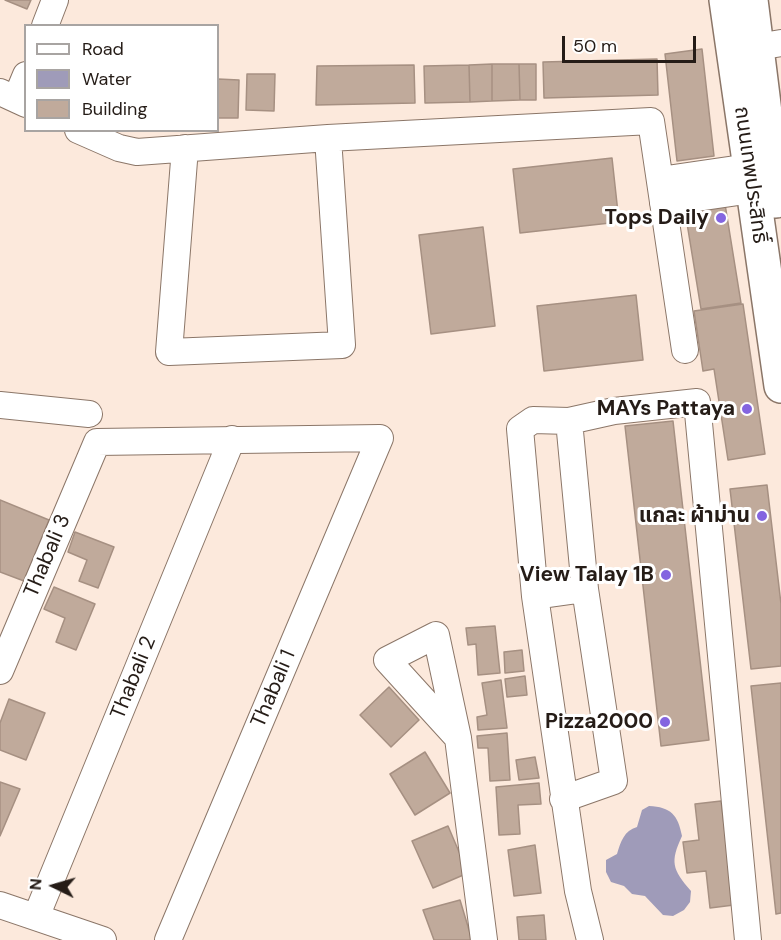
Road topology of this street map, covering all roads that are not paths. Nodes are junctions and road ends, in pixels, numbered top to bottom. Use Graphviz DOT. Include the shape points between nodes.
graph roads {
  1 [pos="55,0"];
  2 [pos="726,0"];
  3 [pos="751,0"];
  4 [pos="46,24"];
  5 [pos="769,45"];
  6 [pos="24,79"];
  7 [pos="14,98"];
  8 [pos="82,132"];
  9 [pos="328,138"];
  10 [pos="185,148"];
  11 [pos="750,179"];
  12 [pos="662,192"];
  13 [pos="781,239"];
  14 [pos="685,350"];
  15 [pos="781,386"];
  16 [pos="0,405"];
  17 [pos="89,414"];
  18 [pos="569,421"];
  19 [pos="232,439"];
  20 [pos="585,590"];
  21 [pos="535,596"];
  22 [pos="0,671"];
  23 [pos="458,738"];
  24 [pos="563,799"];
  25 [pos="0,904"];
  26 [pos="36,917"];
  27 [pos="103,940"];
  28 [pos="168,940"];
  29 [pos="484,940"];
  30 [pos="590,940"];
  31 [pos="748,940"];
  1 -- 4 [label="street"];
  2 -- 11 [label="main road, ถนนเทพประสิทธิ์"];
  3 -- 5 [label="main road, ถนนเทพประสิทธิ์"];
  5 -- 13 [label="main road, ถนนเทพประสิทธิ์"];
  6 -- 7 [label="street"];
  8 -- 10 [label="street" via="118,148 138,152"];
  9 -- 10 [label="street"];
  9 -- 10 [label="street" via="342,345 169,352"];
  9 -- 12 [label="street" via="651,121"];
  11 -- 12 [label="street"];
  11 -- 15 [label="main road, ถนนเทพประสิทธิ์"];
  12 -- 14 [label="street"];
  16 -- 17 [label="street"];
  18 -- 20 [label="street"];
  18 -- 21 [label="street" via="533,420 520,429"];
  18 -- 31 [label="street" via="614,411 697,402"];
  19 -- 22 [label="street, Thabali 3" via="97,442"];
  19 -- 26 [label="street, Thabali 2"];
  19 -- 28 [label="street, Thabali 1" via="380,438"];
  20 -- 21 [label="street"];
  20 -- 24 [label="street" via="614,781"];
  21 -- 24 [label="street"];
  23 -- 29 [label="street"];
  24 -- 30 [label="street"];
  25 -- 26 [label="street"];
  26 -- 27 [label="street"];
}
